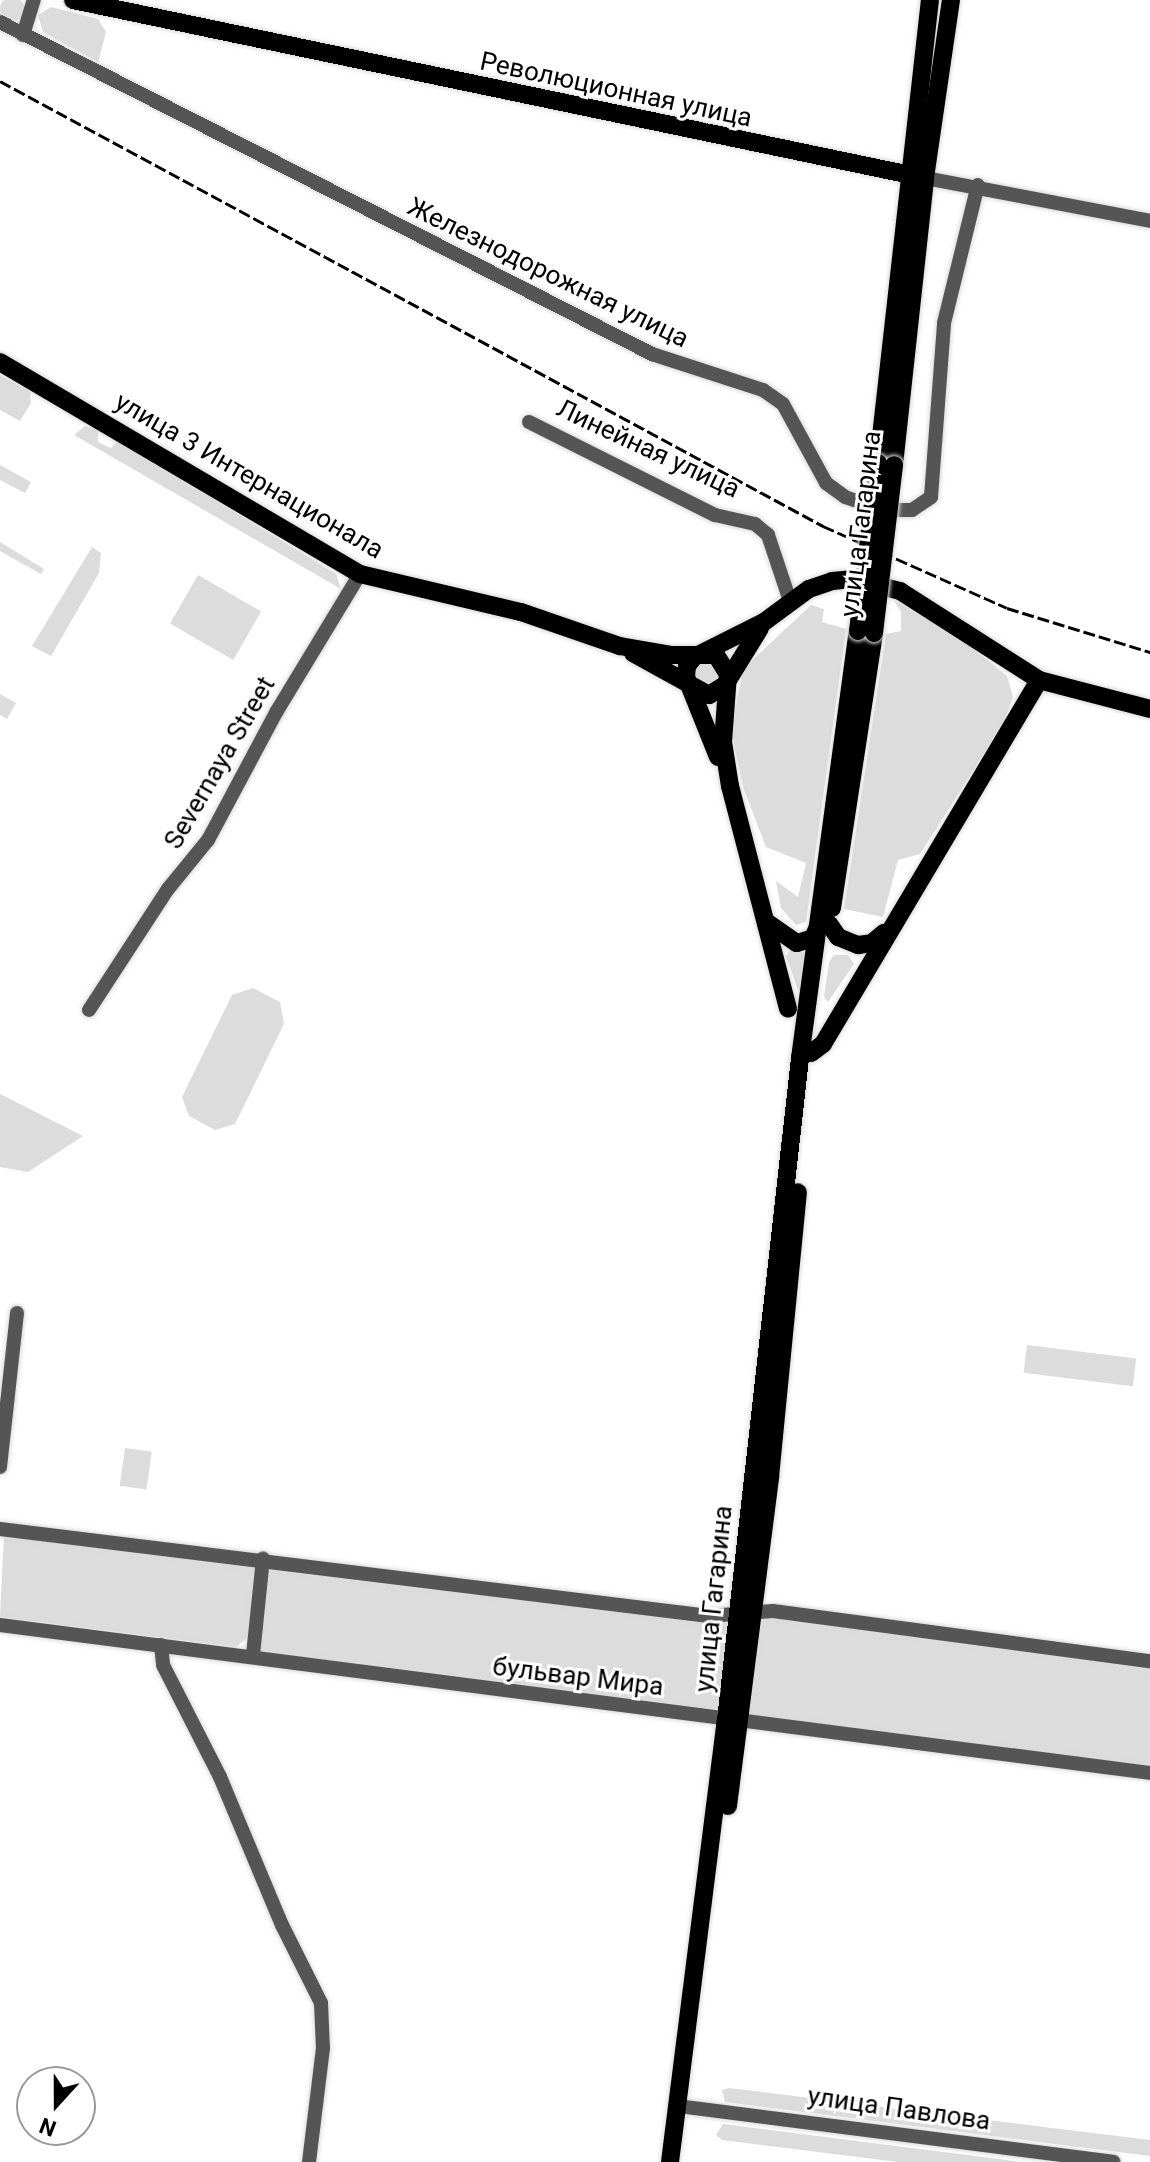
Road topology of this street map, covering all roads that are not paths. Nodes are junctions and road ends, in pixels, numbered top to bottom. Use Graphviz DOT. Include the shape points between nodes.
graph roads {
  1 [pos="34,0"];
  2 [pos="73,0"];
  3 [pos="930,0"];
  4 [pos="951,0"];
  5 [pos="0,22"];
  6 [pos="23,35"];
  7 [pos="916,177"];
  8 [pos="978,185"];
  9 [pos="1150,221"];
  10 [pos="0,362"];
  11 [pos="529,422"];
  12 [pos="360,574"];
  13 [pos="790,601"];
  14 [pos="764,622"];
  15 [pos="620,646"];
  16 [pos="704,653"];
  17 [pos="1039,680"];
  18 [pos="725,685"];
  19 [pos="691,688"];
  20 [pos="1150,709"];
  21 [pos="730,786"];
  22 [pos="768,923"];
  23 [pos="824,924"];
  24 [pos="887,932"];
  25 [pos="788,1009"];
  26 [pos="89,1010"];
  27 [pos="807,1048"];
  28 [pos="17,1313"];
  29 [pos="0,1467"];
  30 [pos="0,1529"];
  31 [pos="263,1559"];
  32 [pos="746,1611"];
  33 [pos="0,1625"];
  34 [pos="161,1645"];
  35 [pos="253,1655"];
  36 [pos="1150,1661"];
  37 [pos="733,1721"];
  38 [pos="1150,1773"];
  39 [pos="683,2106"];
  40 [pos="309,2162"];
  41 [pos="670,2162"];
  42 [pos="683,2162"];
  43 [pos="1113,2162"];
  1 -- 6 [label="street"];
  2 -- 7 [label="main road, Революционная улица"];
  3 -- 7 [label="main road, улица Гагарина"];
  4 -- 7 [label="main road, улица Гагарина"];
  5 -- 6 [label="street, Железнодорожная улица"];
  6 -- 8 [label="street, Железнодорожная улица" via="652,354 763,390 783,404 826,483 845,497 882,510 912,510 931,497 944,323"];
  7 -- 8 [label="street, Революционная улица"];
  7 -- 23 [label="main road, улица Гагарина, bridge" via="866,632"];
  8 -- 9 [label="street, Революционная улица"];
  10 -- 12 [label="main road, улица 3 Интернационала"];
  11 -- 13 [label="street, Линейная улица" via="715,515 755,524 768,535"];
  12 -- 15 [label="main road, улица 3 Интернационала" via="521,612"];
  12 -- 26 [label="street, Severnaya Street" via="277,711 208,840 168,889"];
  13 -- 14 [label="main road"];
  13 -- 17 [label="main road" via="832,581 854,579 900,591"];
  14 -- 16 [label="main road"];
  14 -- 18 [label="main road"];
  15 -- 16 [label="main road, улица 3 Интернационала" via="672,655"];
  15 -- 19 [label="main road, улица 3 Интернационала"];
  16 -- 18 [label="main road" via="725,662"];
  16 -- 19 [label="main road" via="687,666"];
  17 -- 20 [label="main road"];
  17 -- 24 [label="main road"];
  18 -- 19 [label="main road" via="709,695"];
  18 -- 21 [label="main road, улица Гагарина" via="723,742"];
  19 -- 21 [label="main road, улица Гагарина"];
  21 -- 22 [label="main road, улица Гагарина"];
  22 -- 23 [label="main road" via="797,943 813,938"];
  22 -- 25 [label="main road, улица Гагарина"];
  23 -- 24 [label="main road" via="858,945"];
  23 -- 27 [label="main road, улица Гагарина"];
  24 -- 27 [label="main road" via="823,1044"];
  25 -- 27 [label="street, улица Гагарина"];
  27 -- 32 [label="main road, улица Гагарина" via="794,1267"];
  28 -- 29 [label="street"];
  30 -- 31 [label="street"];
  31 -- 32 [label="street" via="709,1616"];
  31 -- 35 [label="street"];
  32 -- 36 [label="street"];
  32 -- 37 [label="main road, улица Гагарина"];
  33 -- 34 [label="street, бульвар Мира"];
  34 -- 35 [label="street, бульвар Мира"];
  34 -- 40 [label="street" via="163,1665 226,1789 321,2003 323,2048"];
  35 -- 37 [label="street, бульвар Мира"];
  37 -- 38 [label="street, бульвар Мира"];
  37 -- 39 [label="main road, улица Гагарина"];
  39 -- 41 [label="main road, улица Гагарина"];
  39 -- 42 [label="main road, улица Гагарина"];
  39 -- 43 [label="street, улица Павлова"];
}
